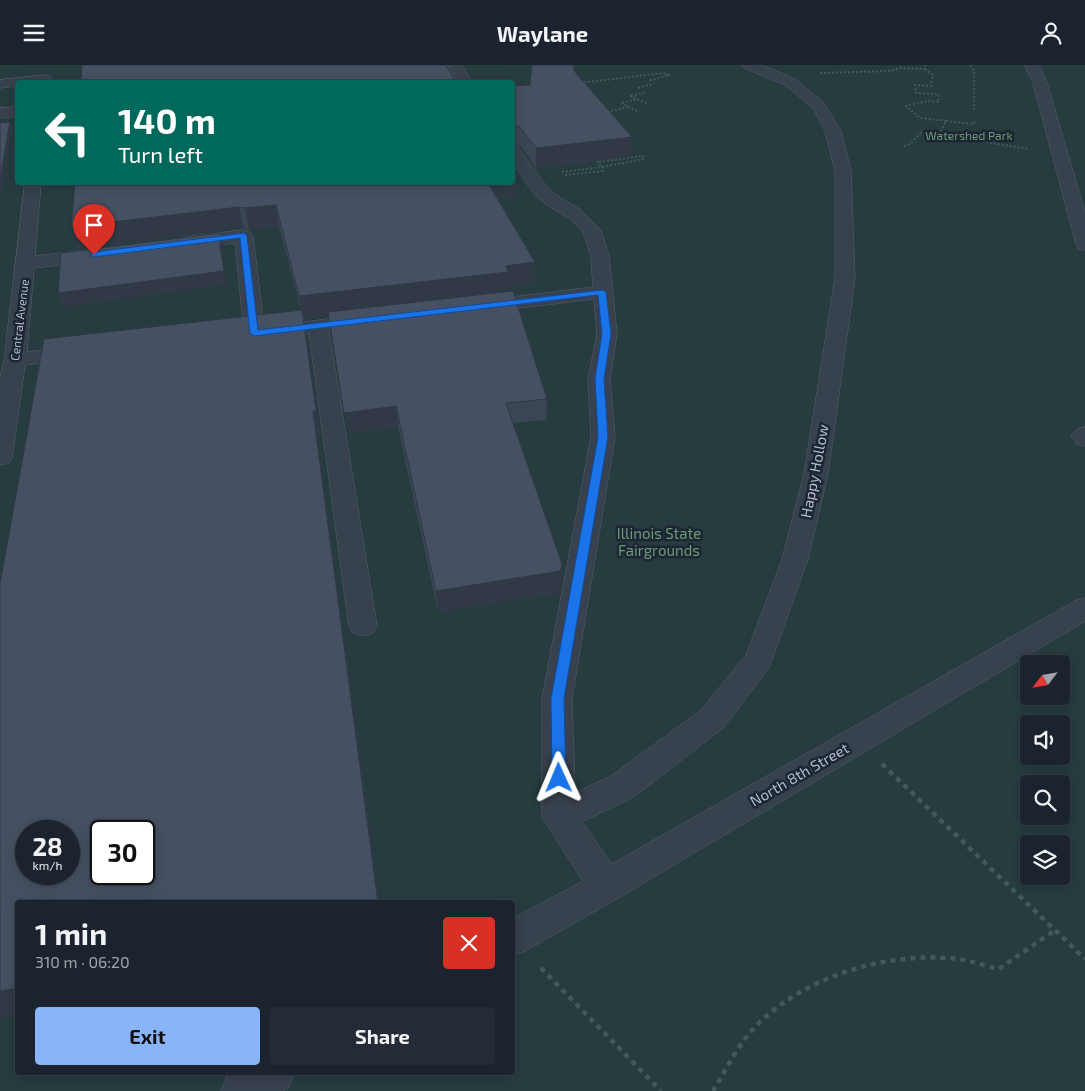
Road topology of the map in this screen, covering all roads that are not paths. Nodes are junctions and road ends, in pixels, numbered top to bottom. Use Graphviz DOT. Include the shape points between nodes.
graph roads {
  1 [pos="456,65"];
  2 [pos="749,65"];
  3 [pos="1032,65"];
  4 [pos="45,76"];
  5 [pos="22,80"];
  6 [pos="464,80"];
  7 [pos="15,81"];
  8 [pos="0,84"];
  9 [pos="15,111"];
  10 [pos="0,113"];
  11 [pos="515,154"];
  12 [pos="33,185"];
  13 [pos="1085,244"];
  14 [pos="165,246"];
  15 [pos="116,252"];
  16 [pos="26,263"];
  17 [pos="602,292"];
  18 [pos="455,310"];
  19 [pos="387,318"];
  20 [pos="318,326"];
  21 [pos="99,350"];
  22 [pos="15,359"];
  23 [pos="1085,433"];
  24 [pos="1085,439"];
  25 [pos="0,458"];
  26 [pos="1085,608"];
  27 [pos="363,625"];
  28 [pos="559,817"];
  29 [pos="607,886"];
  30 [pos="515,937"];
  31 [pos="271,1075"];
  32 [pos="242,1091"];
  1 -- 6 [label="street"];
  2 -- 28 [label="street, Happy Hollow" via="790,82 819,106 833,131 843,171 845,278 816,474 795,559 758,660 712,719 623,786"];
  3 -- 13 [label="street" via="1040,83"];
  4 -- 5 [label="street"];
  7 -- 8 [label="street"];
  9 -- 10 [label="street"];
  11 -- 17 [label="street" via="541,191 592,230 600,256"];
  12 -- 16 [label="street, Central Avenue"];
  14 -- 20 [label="street" via="244,236 245,334"];
  15 -- 16 [label="street"];
  16 -- 22 [label="street, Central Avenue"];
  17 -- 18 [label="street"];
  17 -- 28 [label="street" via="607,334 599,379 603,437 557,699"];
  19 -- 20 [label="street"];
  20 -- 27 [label="street"];
  21 -- 22 [label="street"];
  22 -- 25 [label="street, Central Avenue"];
  23 -- 24 [label="street"];
  26 -- 29 [label="street, North 8th Street"];
  28 -- 29 [label="street"];
  29 -- 30 [label="street, North 8th Street"];
  31 -- 32 [label="street"];
}
